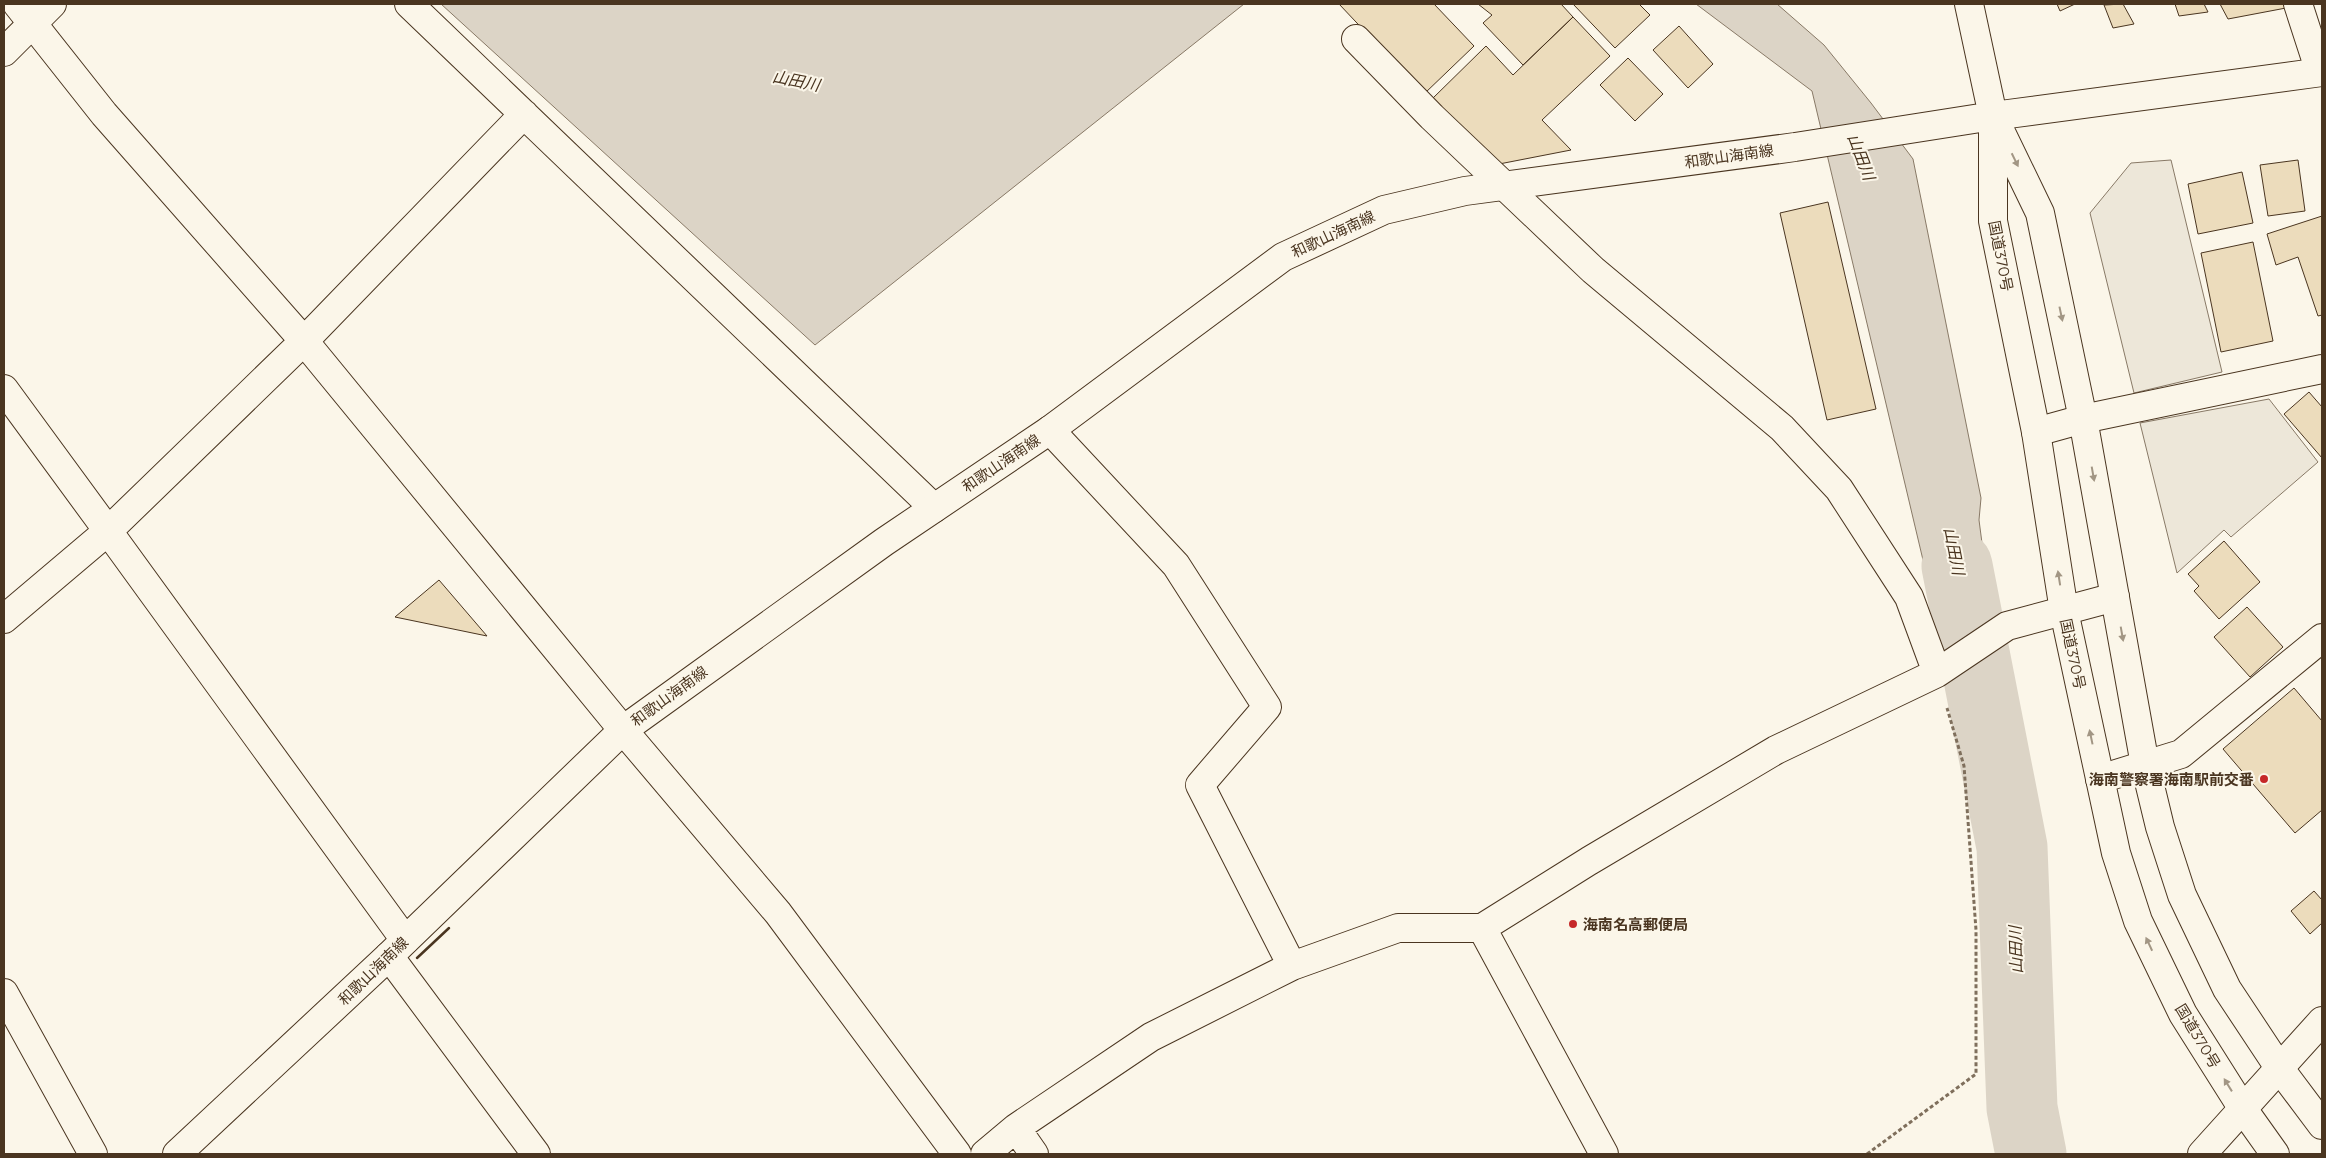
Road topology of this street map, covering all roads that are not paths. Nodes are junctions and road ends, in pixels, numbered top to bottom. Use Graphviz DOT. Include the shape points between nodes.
graph roads {
  1 [pos="52,4"];
  2 [pos="409,4"];
  3 [pos="1969,4"];
  4 [pos="2298,4"];
  5 [pos="24,14"];
  6 [pos="1356,39"];
  7 [pos="4,52"];
  8 [pos="2321,72"];
  9 [pos="524,114"];
  10 [pos="1994,116"];
  11 [pos="1504,186"];
  12 [pos="304,341"];
  13 [pos="2322,369"];
  14 [pos="4,389"];
  15 [pos="2082,419"];
  16 [pos="1050,430"];
  17 [pos="2036,432"];
  18 [pos="934,508"];
  19 [pos="108,531"];
  20 [pos="2115,597"];
  21 [pos="2064,611"];
  22 [pos="4,619"];
  23 [pos="2322,638"];
  24 [pos="1942,669"];
  25 [pos="623,730"];
  26 [pos="2145,765"];
  27 [pos="2100,780"];
  28 [pos="1482,928"];
  29 [pos="397,948"];
  30 [pos="1292,966"];
  31 [pos="4,993"];
  32 [pos="2322,1020"];
  33 [pos="2280,1069"];
  34 [pos="2243,1109"];
  35 [pos="2322,1126"];
  36 [pos="1016,1128"];
  37 [pos="2210,1148"];
  38 [pos="93,1154"];
  39 [pos="177,1154"];
  40 [pos="536,1154"];
  41 [pos="957,1154"];
  42 [pos="985,1154"];
  43 [pos="1034,1154"];
  44 [pos="1604,1154"];
  45 [pos="2275,1154"];
  1 -- 5 [label="main road"];
  2 -- 9 [label="main road"];
  3 -- 10 [label="main road"];
  4 -- 8 [label="main road"];
  5 -- 7 [label="main road"];
  5 -- 12 [label="main road" via="104,114"];
  6 -- 11 [label="main road"];
  8 -- 10 [label="main road"];
  9 -- 12 [label="main road"];
  9 -- 18 [label="main road"];
  10 -- 11 [label="main road, 和歌山海南線" via="1795,147"];
  10 -- 15 [label="main road, one-way" via="2040,213"];
  10 -- 17 [label="main road, 国道370号" via="1993,221"];
  11 -- 16 [label="main road, 和歌山海南線" via="1466,191 1384,210 1284,257"];
  11 -- 24 [label="main road" via="1593,270 1782,428 1838,489 1909,597"];
  12 -- 19 [label="main road"];
  12 -- 25 [label="main road"];
  13 -- 15 [label="main road"];
  14 -- 19 [label="main road"];
  15 -- 17 [label="main road"];
  15 -- 20 [label="main road, one-way"];
  16 -- 18 [label="main road, 和歌山海南線"];
  16 -- 30 [label="main road" via="1176,565 1267,707 1200,785"];
  21 -- 17 [label="main road, 国道370号, one-way"];
  18 -- 25 [label="main road, 和歌山海南線"];
  19 -- 22 [label="main road"];
  19 -- 29 [label="main road"];
  20 -- 21 [label="main road"];
  20 -- 26 [label="main road, one-way"];
  21 -- 24 [label="main road" via="2008,626"];
  27 -- 21 [label="main road, 国道370号, one-way"];
  23 -- 26 [label="main road" via="2181,754"];
  24 -- 28 [label="main road" via="1776,750"];
  25 -- 29 [label="main road, 和歌山海南線"];
  25 -- 41 [label="main road" via="778,913"];
  26 -- 27 [label="main road"];
  26 -- 33 [label="main road" via="2160,828 2182,895 2227,989"];
  34 -- 27 [label="main road, 国道370号, one-way" via="2183,1014 2138,921 2116,854"];
  28 -- 30 [label="main road" via="1398,928"];
  28 -- 44 [label="main road"];
  29 -- 39 [label="main road, 和歌山海南線"];
  29 -- 40 [label="main road"];
  30 -- 36 [label="main road" via="1151,1037"];
  31 -- 38 [label="main road"];
  32 -- 33 [label="main road"];
  33 -- 34 [label="main road"];
  33 -- 35 [label="main road"];
  34 -- 37 [label="main road"];
  34 -- 45 [label="main road, 国道370号"];
  36 -- 42 [label="main road"];
  36 -- 43 [label="main road"];
}
